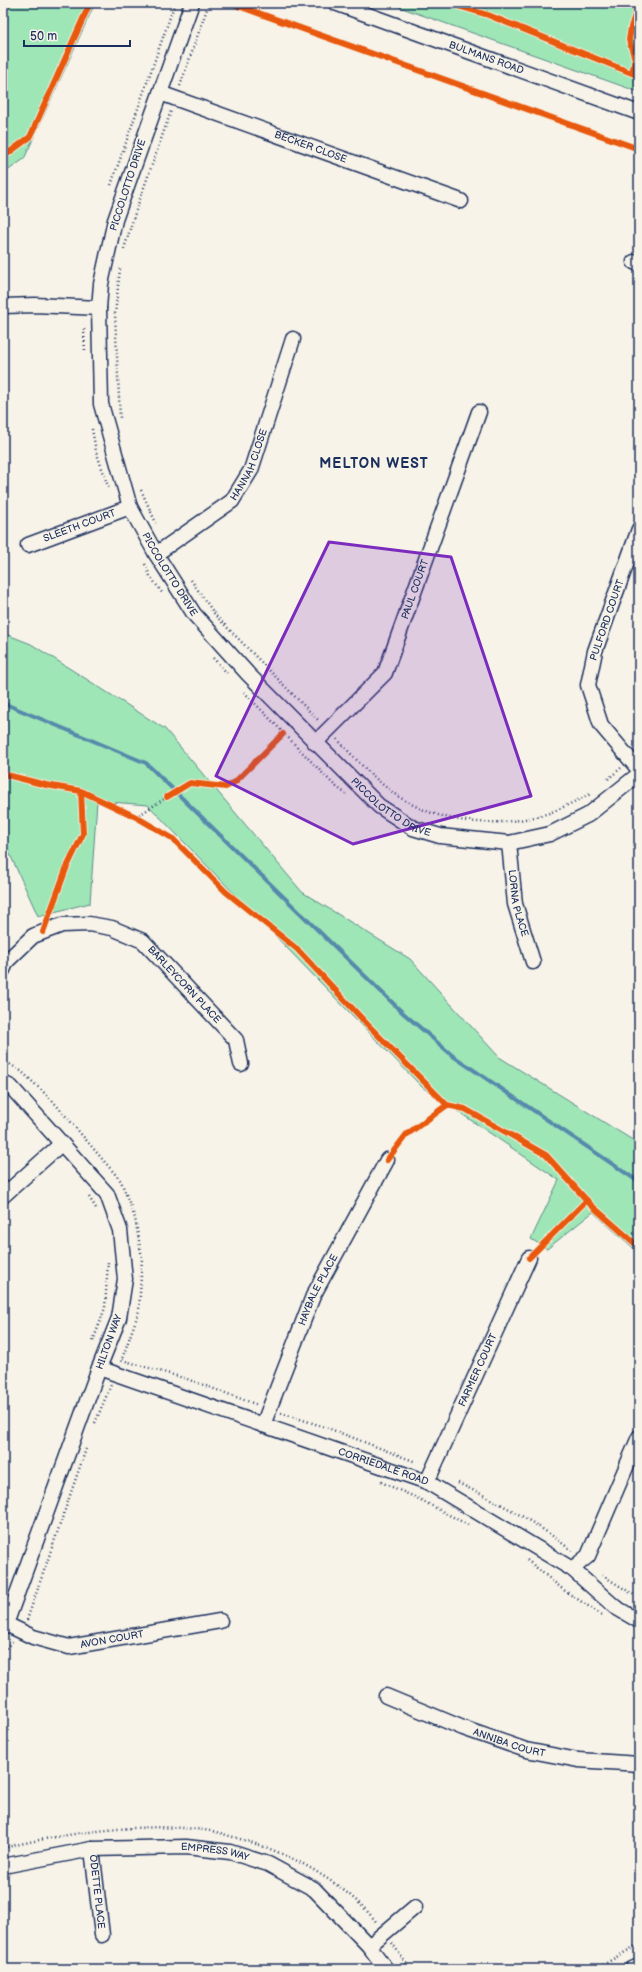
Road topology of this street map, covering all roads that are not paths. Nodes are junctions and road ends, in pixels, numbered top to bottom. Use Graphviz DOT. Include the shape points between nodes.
graph roads {
  1 [pos="192,3"];
  2 [pos="335,3"];
  3 [pos="160,93"];
  4 [pos="639,113"];
  5 [pos="461,201"];
  6 [pos="3,306"];
  7 [pos="92,308"];
  8 [pos="293,339"];
  9 [pos="479,412"];
  10 [pos="125,509"];
  11 [pos="639,529"];
  12 [pos="28,545"];
  13 [pos="156,554"];
  14 [pos="315,743"];
  15 [pos="639,770"];
  16 [pos="639,774"];
  17 [pos="509,843"];
  18 [pos="533,962"];
  19 [pos="3,970"];
  20 [pos="241,1064"];
  21 [pos="3,1083"];
  22 [pos="61,1144"];
  23 [pos="387,1160"];
  24 [pos="3,1196"];
  25 [pos="529,1258"];
  26 [pos="99,1368"];
  27 [pos="263,1425"];
  28 [pos="639,1436"];
  29 [pos="427,1482"];
  30 [pos="572,1569"];
  31 [pos="220,1621"];
  32 [pos="639,1621"];
  33 [pos="5,1626"];
  34 [pos="386,1696"];
  35 [pos="639,1764"];
  36 [pos="92,1849"];
  37 [pos="3,1866"];
  38 [pos="415,1907"];
  39 [pos="102,1935"];
  40 [pos="369,1946"];
  41 [pos="639,1966"];
  42 [pos="386,1969"];
  43 [pos="632,1969"];
  1 -- 3 [label="street, PICCOLOTTO DRIVE"];
  2 -- 4 [label="street, BULMANS ROAD"];
  3 -- 5 [label="street, BECKER CLOSE"];
  3 -- 7 [label="street, PICCOLOTTO DRIVE" via="115,220 101,284"];
  6 -- 7 [label="street"];
  7 -- 10 [label="street, PICCOLOTTO DRIVE" via="101,404"];
  8 -- 13 [label="street, HANNAH CLOSE" via="251,470 232,501"];
  9 -- 14 [label="street, PAUL COURT" via="385,673"];
  10 -- 12 [label="street, SLEETH COURT"];
  10 -- 13 [label="street, PICCOLOTTO DRIVE"];
  11 -- 15 [label="street, PULFORD COURT" via="595,651 588,685 601,725"];
  13 -- 14 [label="street, PICCOLOTTO DRIVE" via="194,614"];
  14 -- 17 [label="street, PICCOLOTTO DRIVE" via="379,806 413,828 440,836"];
  16 -- 17 [label="street, PICCOLOTTO DRIVE" via="588,815 550,834"];
  17 -- 18 [label="street, LORNA PLACE" via="515,904"];
  19 -- 20 [label="street, BARLEYCORN PLACE" via="7,961 33,936 62,925 89,924 112,928 143,941 154,952 236,1040"];
  21 -- 22 [label="street, HILTON WAY" via="11,1087"];
  22 -- 24 [label="street"];
  22 -- 26 [label="street, HILTON WAY" via="106,1194 120,1230 125,1279 119,1318"];
  23 -- 27 [label="street, HAYBALE PLACE" via="313,1296"];
  25 -- 29 [label="street, FARMER COURT"];
  26 -- 27 [label="street, CORRIEDALE ROAD"];
  26 -- 33 [label="street, HILTON WAY"];
  27 -- 29 [label="street, CORRIEDALE ROAD"];
  28 -- 30 [label="street" via="588,1556"];
  29 -- 30 [label="street, CORRIEDALE ROAD"];
  30 -- 32 [label="street, CORRIEDALE ROAD" via="615,1607"];
  31 -- 33 [label="street, AVON COURT" via="69,1647"];
  34 -- 35 [label="street, ANNIBA COURT" via="463,1728 526,1750 578,1760"];
  36 -- 37 [label="street, EMPRESS WAY"];
  36 -- 39 [label="street, ODETTE PLACE"];
  36 -- 40 [label="street, EMPRESS WAY" via="186,1846 230,1852 268,1864 314,1889"];
  38 -- 40 [label="street"];
  40 -- 42 [label="street, EMPRESS WAY"];
  41 -- 43 [label="street"];
}
